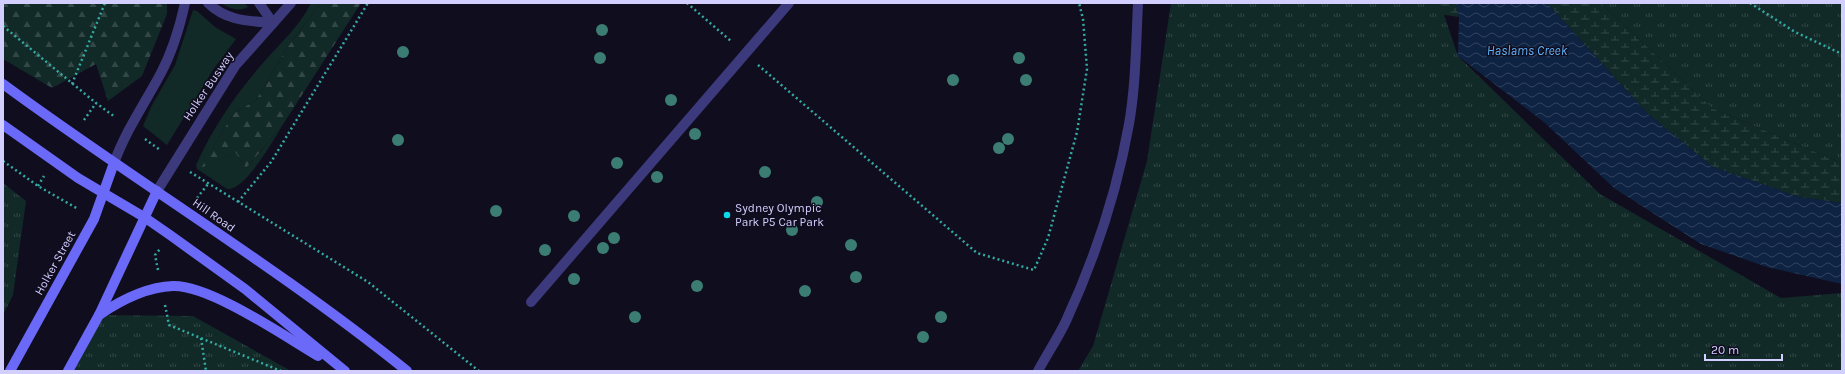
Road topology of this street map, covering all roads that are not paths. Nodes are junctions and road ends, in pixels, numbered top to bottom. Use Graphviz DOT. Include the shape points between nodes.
graph roads {
  1 [pos="185,3"];
  2 [pos="208,3"];
  3 [pos="259,3"];
  4 [pos="291,3"];
  5 [pos="789,3"];
  6 [pos="1138,3"];
  7 [pos="273,23"];
  8 [pos="3,84"];
  9 [pos="3,125"];
  10 [pos="114,163"];
  11 [pos="157,191"];
  12 [pos="103,193"];
  13 [pos="144,217"];
  14 [pos="531,302"];
  15 [pos="99,315"];
  16 [pos="344,370"];
  17 [pos="10,371"];
  18 [pos="68,371"];
  19 [pos="407,371"];
  20 [pos="1038,371"];
  1 -- 10 [label="street" via="169,55 129,127"];
  2 -- 7 [label="street" via="228,17"];
  3 -- 7 [label="street"];
  4 -- 7 [label="street, Holker Busway"];
  5 -- 14 [label="street"];
  6 -- 20 [label="street" via="1129,123 1115,189 1090,266 1065,322"];
  7 -- 11 [label="street, Holker Busway" via="235,66"];
  8 -- 10 [label="main road, Hill Road"];
  9 -- 12 [label="main road"];
  10 -- 11 [label="main road, Hill Road"];
  10 -- 12 [label="main road, Holker Street"];
  11 -- 13 [label="main road"];
  11 -- 19 [label="main road, Hill Road" via="353,327"];
  12 -- 13 [label="main road"];
  12 -- 17 [label="main road, Holker Street" via="94,219"];
  13 -- 15 [label="main road"];
  13 -- 16 [label="main road" via="245,289"];
  15 -- 16 [label="main road" via="128,297 161,287 187,287 215,298"];
  15 -- 18 [label="main road"];
}
